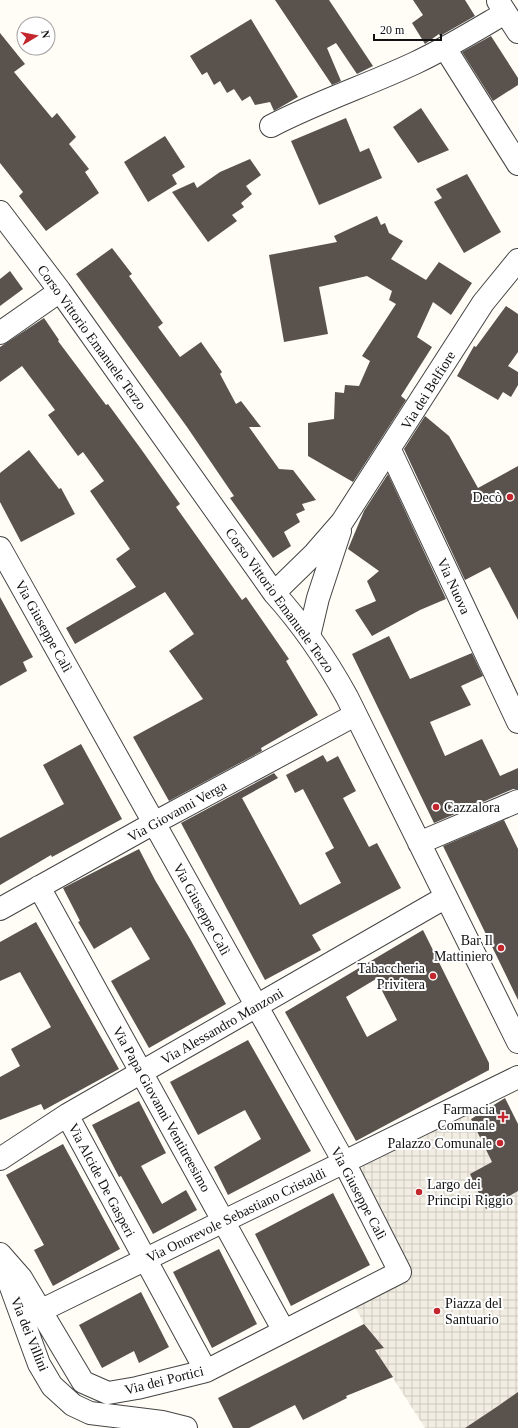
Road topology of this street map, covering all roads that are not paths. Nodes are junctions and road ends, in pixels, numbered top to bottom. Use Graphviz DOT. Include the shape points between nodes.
graph roads {
  1 [pos="501,6"];
  2 [pos="518,32"];
  3 [pos="445,48"];
  4 [pos="271,126"];
  5 [pos="518,164"];
  6 [pos="0,212"];
  7 [pos="518,260"];
  8 [pos="60,291"];
  9 [pos="0,333"];
  10 [pos="390,450"];
  11 [pos="342,522"];
  12 [pos="0,548"];
  13 [pos="274,593"];
  14 [pos="309,636"];
  15 [pos="355,715"];
  16 [pos="518,722"];
  17 [pos="518,801"];
  18 [pos="154,823"];
  19 [pos="419,843"];
  20 [pos="39,887"];
  21 [pos="446,897"];
  22 [pos="0,909"];
  23 [pos="256,1006"];
  24 [pos="518,1042"];
  25 [pos="142,1073"];
  26 [pos="518,1077"];
  27 [pos="67,1115"];
  28 [pos="0,1159"];
  29 [pos="344,1162"];
  30 [pos="224,1221"];
  31 [pos="0,1254"];
  32 [pos="0,1258"];
  33 [pos="145,1259"];
  34 [pos="400,1272"];
  35 [pos="40,1311"];
  36 [pos="284,1331"];
  37 [pos="206,1371"];
  38 [pos="186,1428"];
  1 -- 2 [label="street"];
  1 -- 3 [label="street"];
  3 -- 4 [label="street"];
  3 -- 5 [label="street"];
  6 -- 8 [label="street, Corso Vittorio Emanuele Terzo"];
  7 -- 10 [label="street, Via dei Belfiore" via="483,303"];
  8 -- 9 [label="street"];
  8 -- 13 [label="street, Corso Vittorio Emanuele Terzo"];
  10 -- 11 [label="street, Via dei Belfiore"];
  10 -- 16 [label="street, Via Nuova"];
  11 -- 13 [label="street"];
  11 -- 14 [label="street"];
  12 -- 18 [label="street, Via Giuseppe Calì"];
  13 -- 14 [label="street, Corso Vittorio Emanuele Terzo"];
  14 -- 15 [label="street, Corso Vittorio Emanuele Terzo" via="330,666"];
  15 -- 18 [label="street, Via Giovanni Verga"];
  15 -- 19 [label="street, Corso Vittorio Emanuele Terzo"];
  17 -- 19 [label="street"];
  18 -- 20 [label="street, Via Giovanni Verga"];
  18 -- 23 [label="street, Via Giuseppe Calì"];
  19 -- 21 [label="street, Corso Vittorio Emanuele Terzo"];
  20 -- 22 [label="street, Via Giovanni Verga"];
  20 -- 25 [label="street, Via Papa Giovanni Ventitreesimo"];
  21 -- 23 [label="street, Via Alessandro Manzoni"];
  21 -- 24 [label="street, Corso Vittorio Emanuele Terzo"];
  23 -- 25 [label="street, Via Alessandro Manzoni"];
  23 -- 29 [label="street, Via Giuseppe Calì"];
  25 -- 27 [label="street, Via Alessandro Manzoni"];
  25 -- 30 [label="street, Via Papa Giovanni Ventitreesimo"];
  26 -- 29 [label="street, Via Onorevole Sebastiano Cristaldi"];
  27 -- 28 [label="street, Via Alessandro Manzoni"];
  27 -- 33 [label="street, Via Alcide De Gasperi"];
  29 -- 30 [label="street, Via Onorevole Sebastiano Cristaldi"];
  29 -- 34 [label="street, Via Giuseppe Calì"];
  30 -- 33 [label="street, Via Onorevole Sebastiano Cristaldi"];
  30 -- 36 [label="street, Via Papa Giovanni Ventitreesimo"];
  31 -- 35 [label="street, Via dei Portici" via="21,1278"];
  32 -- 38 [label="street, Via dei Villini" via="39,1364 52,1386 73,1405 90,1413 162,1422"];
  33 -- 35 [label="street, Via Onorevole Sebastiano Cristaldi"];
  33 -- 37 [label="street, Via Alcide De Gasperi"];
  34 -- 36 [label="street, Via dei Portici"];
  35 -- 37 [label="street, Via dei Portici" via="83,1382 108,1393"];
  36 -- 37 [label="street, Via dei Portici"];
}
